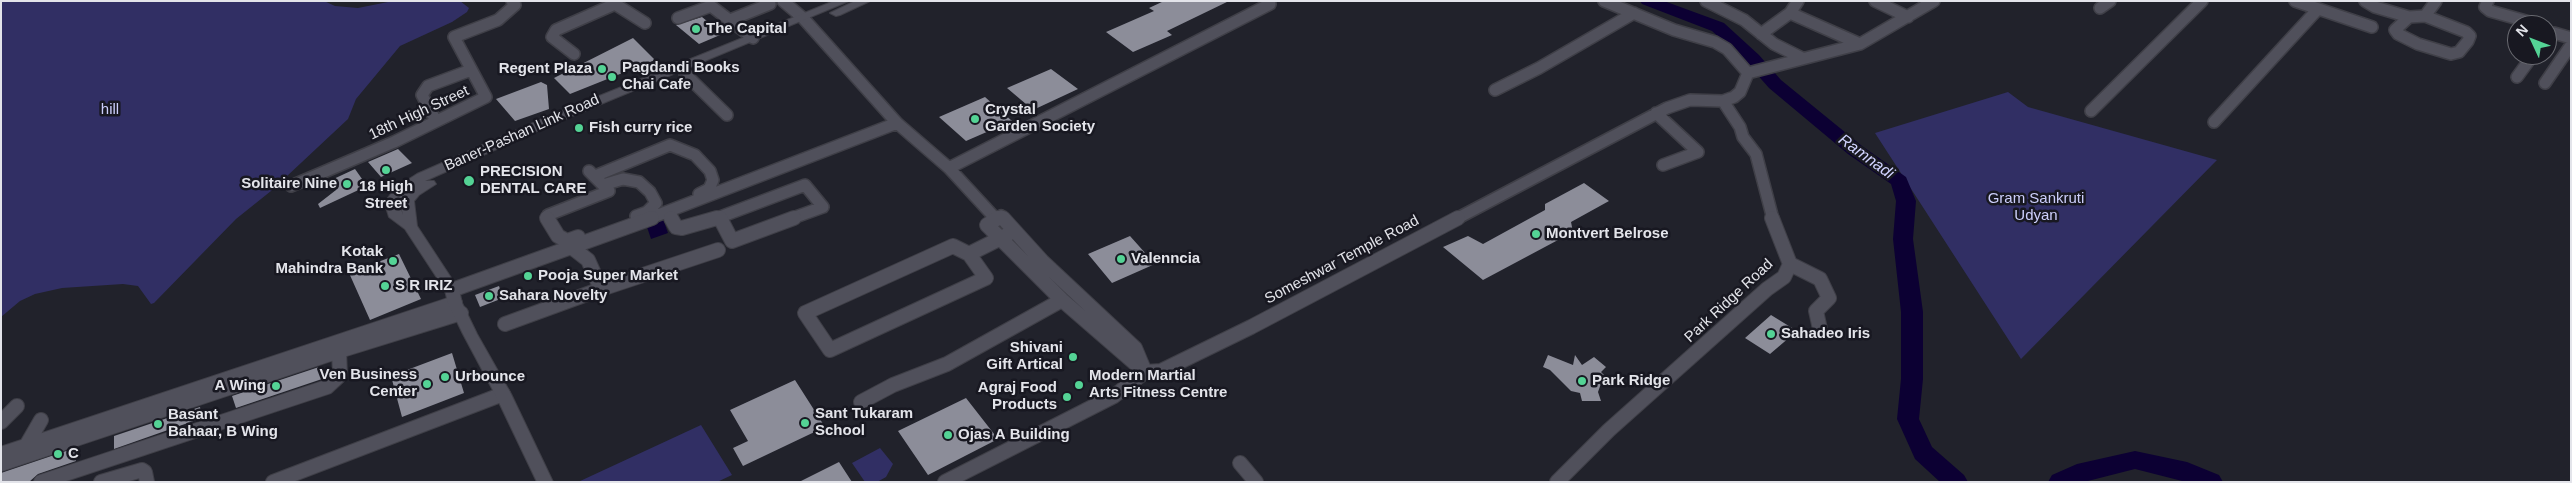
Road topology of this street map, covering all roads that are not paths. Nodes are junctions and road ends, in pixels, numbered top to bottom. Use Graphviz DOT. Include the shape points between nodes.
graph roads {
  1 [pos="783,1"];
  2 [pos="844,1"];
  3 [pos="865,1"];
  4 [pos="1604,1"];
  5 [pos="1706,1"];
  6 [pos="1798,1"];
  7 [pos="1875,1"];
  8 [pos="1934,1"];
  9 [pos="2110,1"];
  10 [pos="2202,1"];
  11 [pos="2295,1"];
  12 [pos="2365,1"];
  13 [pos="2436,1"];
  14 [pos="2488,1"];
  15 [pos="514,3"];
  16 [pos="618,3"];
  17 [pos="770,4"];
  18 [pos="1270,4"];
  19 [pos="2100,8"];
  20 [pos="2318,9"];
  21 [pos="1634,13"];
  22 [pos="1790,13"];
  23 [pos="2424,16"];
  24 [pos="2507,16"];
  25 [pos="1908,17"];
  26 [pos="2409,17"];
  27 [pos="678,18"];
  28 [pos="730,20"];
  29 [pos="805,21"];
  30 [pos="646,23"];
  31 [pos="2372,26"];
  32 [pos="2557,30"];
  33 [pos="1761,34"];
  34 [pos="2557,34"];
  35 [pos="2571,34"];
  36 [pos="753,38"];
  37 [pos="2571,38"];
  38 [pos="1860,44"];
  39 [pos="2571,45"];
  40 [pos="574,54"];
  41 [pos="1800,58"];
  42 [pos="2526,65"];
  43 [pos="471,70"];
  44 [pos="1748,73"];
  45 [pos="685,74"];
  46 [pos="2517,77"];
  47 [pos="2545,84"];
  48 [pos="1495,90"];
  49 [pos="1723,101"];
  50 [pos="2091,111"];
  51 [pos="1656,113"];
  52 [pos="727,115"];
  53 [pos="436,121"];
  54 [pos="2214,122"];
  55 [pos="897,123"];
  56 [pos="1663,165"];
  57 [pos="949,168"];
  58 [pos="596,177"];
  59 [pos="426,180"];
  60 [pos="291,186"];
  61 [pos="414,192"];
  62 [pos="647,212"];
  63 [pos="668,212"];
  64 [pos="720,217"];
  65 [pos="996,220"];
  66 [pos="410,226"];
  67 [pos="1016,231"];
  68 [pos="1000,239"];
  69 [pos="570,246"];
  70 [pos="718,250"];
  71 [pos="969,254"];
  72 [pos="1790,264"];
  73 [pos="601,289"];
  74 [pos="1062,300"];
  75 [pos="456,302"];
  76 [pos="505,324"];
  77 [pos="1820,329"];
  78 [pos="339,351"];
  79 [pos="1145,372"];
  80 [pos="503,394"];
  81 [pos="861,402"];
  82 [pos="18,406"];
  83 [pos="41,420"];
  84 [pos="1,422"];
  85 [pos="26,446"];
  86 [pos="1,454"];
  87 [pos="1240,463"];
  88 [pos="1,464"];
  89 [pos="41,482"];
  90 [pos="101,482"];
  91 [pos="147,482"];
  92 [pos="273,482"];
  93 [pos="545,482"];
  94 [pos="945,482"];
  95 [pos="1256,482"];
  96 [pos="1557,482"];
  1 -- 29 [label="street"];
  2 -- 29 [label="street, Baner-Pashan Link Road"];
  3 -- 29 [label="street, Baner-Pashan Link Road"];
  4 -- 21 [label="street"];
  5 -- 33 [label="street" via="1744,20"];
  6 -- 22 [label="street"];
  7 -- 25 [label="street"];
  8 -- 25 [label="street"];
  9 -- 19 [label="street"];
  10 -- 50 [label="street"];
  11 -- 20 [label="street"];
  12 -- 26 [label="street"];
  13 -- 23 [label="street"];
  14 -- 24 [label="street" via="2485,7 2490,11"];
  15 -- 43 [label="street, 18th High Street" via="498,20 454,37"];
  16 -- 30 [label="street"];
  16 -- 40 [label="street" via="556,30 552,36"];
  17 -- 28 [label="street"];
  18 -- 57 [label="street"];
  20 -- 31 [label="street"];
  20 -- 54 [label="street"];
  21 -- 44 [label="street" via="1674,30 1715,42 1727,49"];
  21 -- 48 [label="street"];
  22 -- 33 [label="street"];
  22 -- 38 [label="street"];
  23 -- 26 [label="street"];
  23 -- 26 [label="street" via="2466,32 2470,36 2468,41 2458,52 2451,54 2418,44 2395,30"];
  25 -- 38 [label="street"];
  27 -- 28 [label="street" via="711,6"];
  28 -- 36 [label="street"];
  29 -- 36 [label="street, Baner-Pashan Link Road"];
  29 -- 45 [label="street, Baner-Pashan Link Road"];
  29 -- 55 [label="street"];
  32 -- 35 [label="street"];
  33 -- 41 [label="street"];
  34 -- 37 [label="street"];
  36 -- 59 [label="street, Baner-Pashan Link Road" via="590,103"];
  38 -- 41 [label="street"];
  39 -- 47 [label="street"];
  41 -- 44 [label="street"];
  42 -- 46 [label="street"];
  43 -- 53 [label="street" via="428,86 422,95"];
  43 -- 53 [label="street, 18th High Street" via="486,98"];
  44 -- 49 [label="street" via="1740,92"];
  45 -- 52 [label="street"];
  45 -- 59 [label="street, Baner-Pashan Link Road"];
  49 -- 51 [label="street, Someshwar Temple Road" via="1690,100"];
  49 -- 72 [label="street, Park Ridge Road" via="1740,127 1743,138 1756,154 1771,214"];
  51 -- 56 [label="street" via="1698,152"];
  51 -- 79 [label="street, Someshwar Temple Road" via="1251,327 1162,371"];
  53 -- 60 [label="street, 18th High Street"];
  55 -- 57 [label="street"];
  55 -- 63 [label="street"];
  57 -- 65 [label="street"];
  58 -- 62 [label="street" via="639,182 656,203"];
  58 -- 62 [label="street" via="609,191 548,215 547,220 558,236 567,241"];
  58 -- 62 [label="street" via="670,145 695,154 714,180 709,189"];
  59 -- 61 [label="street, Baner-Pashan Link Road"];
  59 -- 66 [label="street, Baner-Pashan Link Road" via="400,191 392,204 396,217"];
  61 -- 66 [label="street" via="407,201"];
  63 -- 64 [label="street" via="676,227 682,228"];
  63 -- 69 [label="street"];
  64 -- 64 [label="street" via="732,241 824,207 805,185"];
  65 -- 67 [label="street" via="1001,216"];
  65 -- 68 [label="street" via="987,225"];
  66 -- 75 [label="street, Baner-Pashan Link Road"];
  67 -- 68 [label="street"];
  67 -- 79 [label="street" via="1042,261 1135,348"];
  68 -- 71 [label="street"];
  68 -- 74 [label="street"];
  69 -- 73 [label="street" via="588,260"];
  69 -- 75 [label="street"];
  70 -- 73 [label="street"];
  71 -- 71 [label="street" via="953,246 805,313 830,350 986,278"];
  72 -- 77 [label="street" via="1820,279 1829,298 1816,311"];
  72 -- 96 [label="street, Park Ridge Road" via="1784,277 1609,430"];
  73 -- 76 [label="street"];
  74 -- 79 [label="street"];
  74 -- 81 [label="street" via="947,364 893,385"];
  75 -- 78 [label="street" via="441,321"];
  75 -- 80 [label="street, Baner-Pashan Link Road"];
  75 -- 85 [label="street"];
  78 -- 88 [label="street"];
  78 -- 89 [label="street" via="340,375 327,387"];
  79 -- 94 [label="street, Someshwar Temple Road" via="1114,396"];
  80 -- 92 [label="street"];
  80 -- 93 [label="street, Baner-Pashan Link Road"];
  82 -- 84 [label="street"];
  83 -- 85 [label="street"];
  85 -- 86 [label="street"];
  87 -- 95 [label="street"];
  90 -- 91 [label="street" via="142,470"];
}
